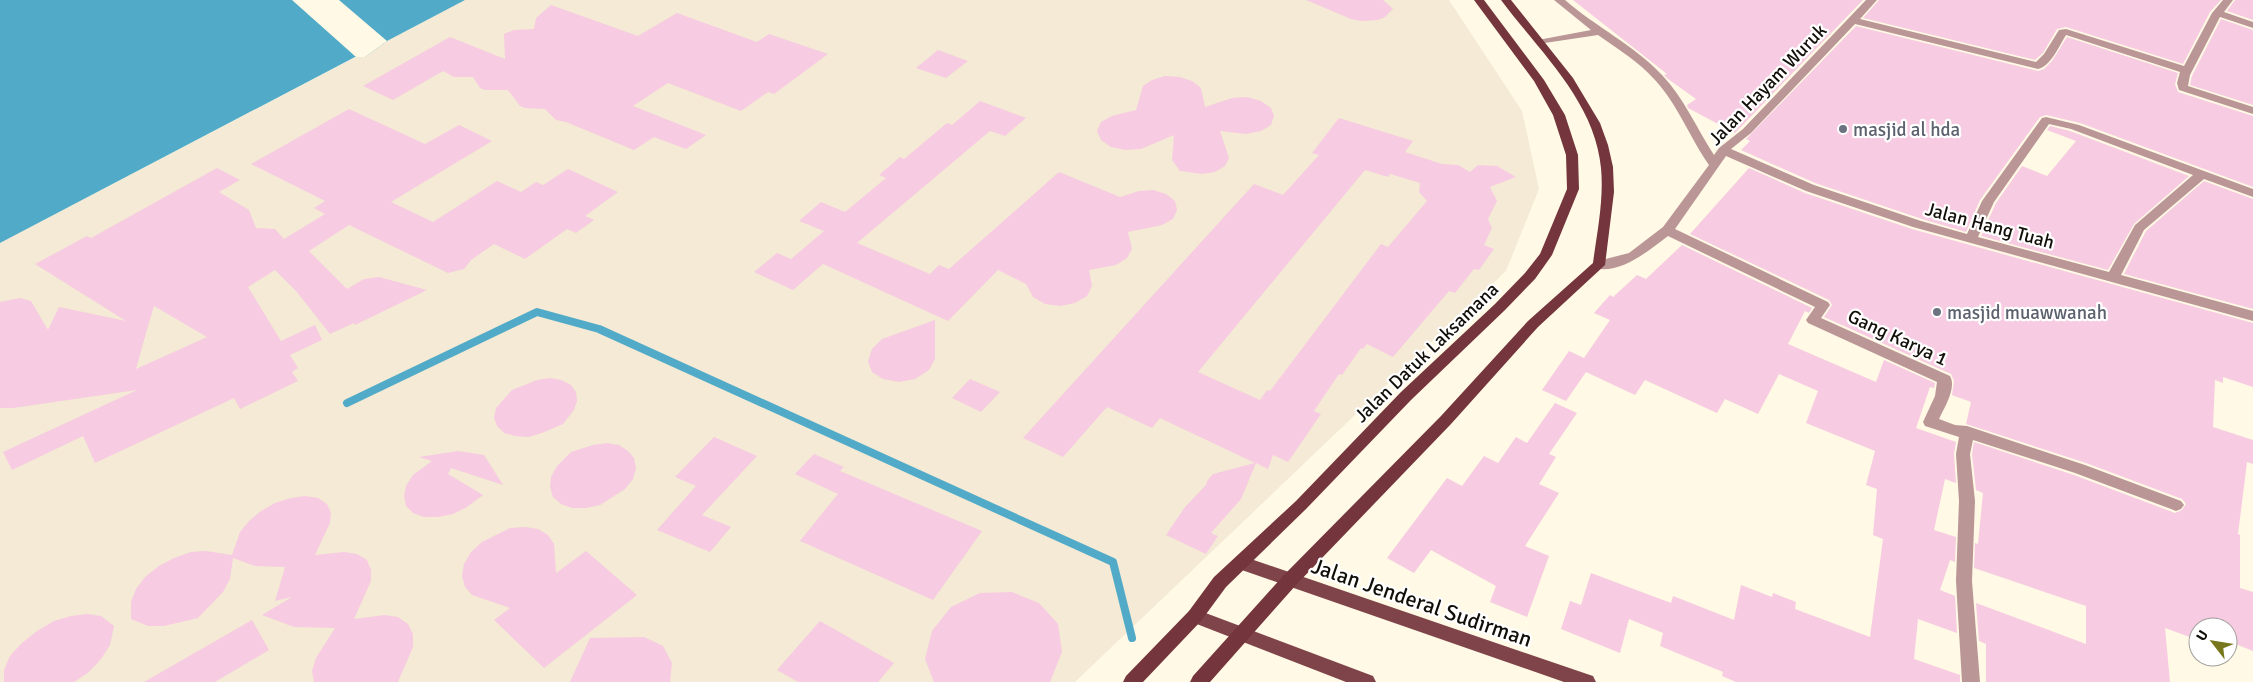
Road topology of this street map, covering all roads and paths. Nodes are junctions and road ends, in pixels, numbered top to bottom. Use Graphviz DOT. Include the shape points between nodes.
graph roads {
  1 [pos="1479,0"];
  2 [pos="1506,0"];
  3 [pos="1559,0"];
  4 [pos="1872,0"];
  5 [pos="2228,0"];
  6 [pos="2216,13"];
  7 [pos="1851,20"];
  8 [pos="2253,25"];
  9 [pos="1598,32"];
  10 [pos="1542,42"];
  11 [pos="2186,70"];
  12 [pos="2253,111"];
  13 [pos="1723,150"];
  14 [pos="1715,165"];
  15 [pos="2202,174"];
  16 [pos="2253,193"];
  17 [pos="1667,230"];
  18 [pos="1971,238"];
  19 [pos="1599,265"];
  20 [pos="2114,276"];
  21 [pos="2253,316"];
  22 [pos="1967,432"];
  23 [pos="2176,505"];
  24 [pos="1242,563"];
  25 [pos="1290,580"];
  26 [pos="1194,616"];
  27 [pos="1244,634"];
  28 [pos="1132,682"];
  29 [pos="1199,682"];
  30 [pos="1367,682"];
  31 [pos="1587,682"];
  32 [pos="1971,682"];
  1 -- 24 [label="highway, Jalan Datuk Laksamana" via="1559,114 1572,155 1573,190 1559,226 1546,255 1530,276 1406,396"];
  2 -- 10 [label="highway"];
  3 -- 9 [label="street"];
  4 -- 7 [label="street, Jalan Hayam Wuruk"];
  5 -- 6 [label="street"];
  6 -- 8 [label="street"];
  6 -- 11 [label="street"];
  7 -- 11 [label="street" via="2038,66 2066,32"];
  7 -- 13 [label="street, Jalan Hayam Wuruk" via="1836,40 1747,131"];
  9 -- 10 [label="street"];
  9 -- 14 [label="street" via="1658,77 1673,95 1700,145"];
  10 -- 19 [label="highway" via="1583,101 1603,147 1608,198"];
  11 -- 12 [label="street" via="2184,88"];
  13 -- 14 [label="street, Jalan Hayam Wuruk"];
  13 -- 18 [label="street, Jalan Hang Tuah" via="1850,203"];
  14 -- 17 [label="street, Jalan Hayam Wuruk"];
  15 -- 16 [label="street"];
  15 -- 18 [label="street" via="2076,127 2046,120 1988,202"];
  15 -- 20 [label="street" via="2139,228"];
  17 -- 19 [label="street, Jalan Hayam Wuruk" via="1634,256"];
  17 -- 22 [label="street, Gang Karya 1" via="1823,305 1813,320 1944,378 1944,389 1930,422"];
  18 -- 20 [label="street, Jalan Hang Tuah"];
  19 -- 25 [label="highway" via="1533,324 1446,420"];
  20 -- 21 [label="street, Jalan Hang Tuah"];
  22 -- 23 [label="street"];
  22 -- 32 [label="street" via="1963,454 1967,501 1964,581"];
  24 -- 25 [label="main road, Jalan Jenderal Sudirman"];
  24 -- 26 [label="highway, Jalan Datuk Laksamana" via="1220,582"];
  25 -- 27 [label="highway"];
  25 -- 31 [label="main road, Jalan Jenderal Sudirman"];
  26 -- 27 [label="main road"];
  26 -- 28 [label="highway, Jalan Datuk Laksamana"];
  27 -- 29 [label="highway"];
  27 -- 30 [label="main road"];
}
